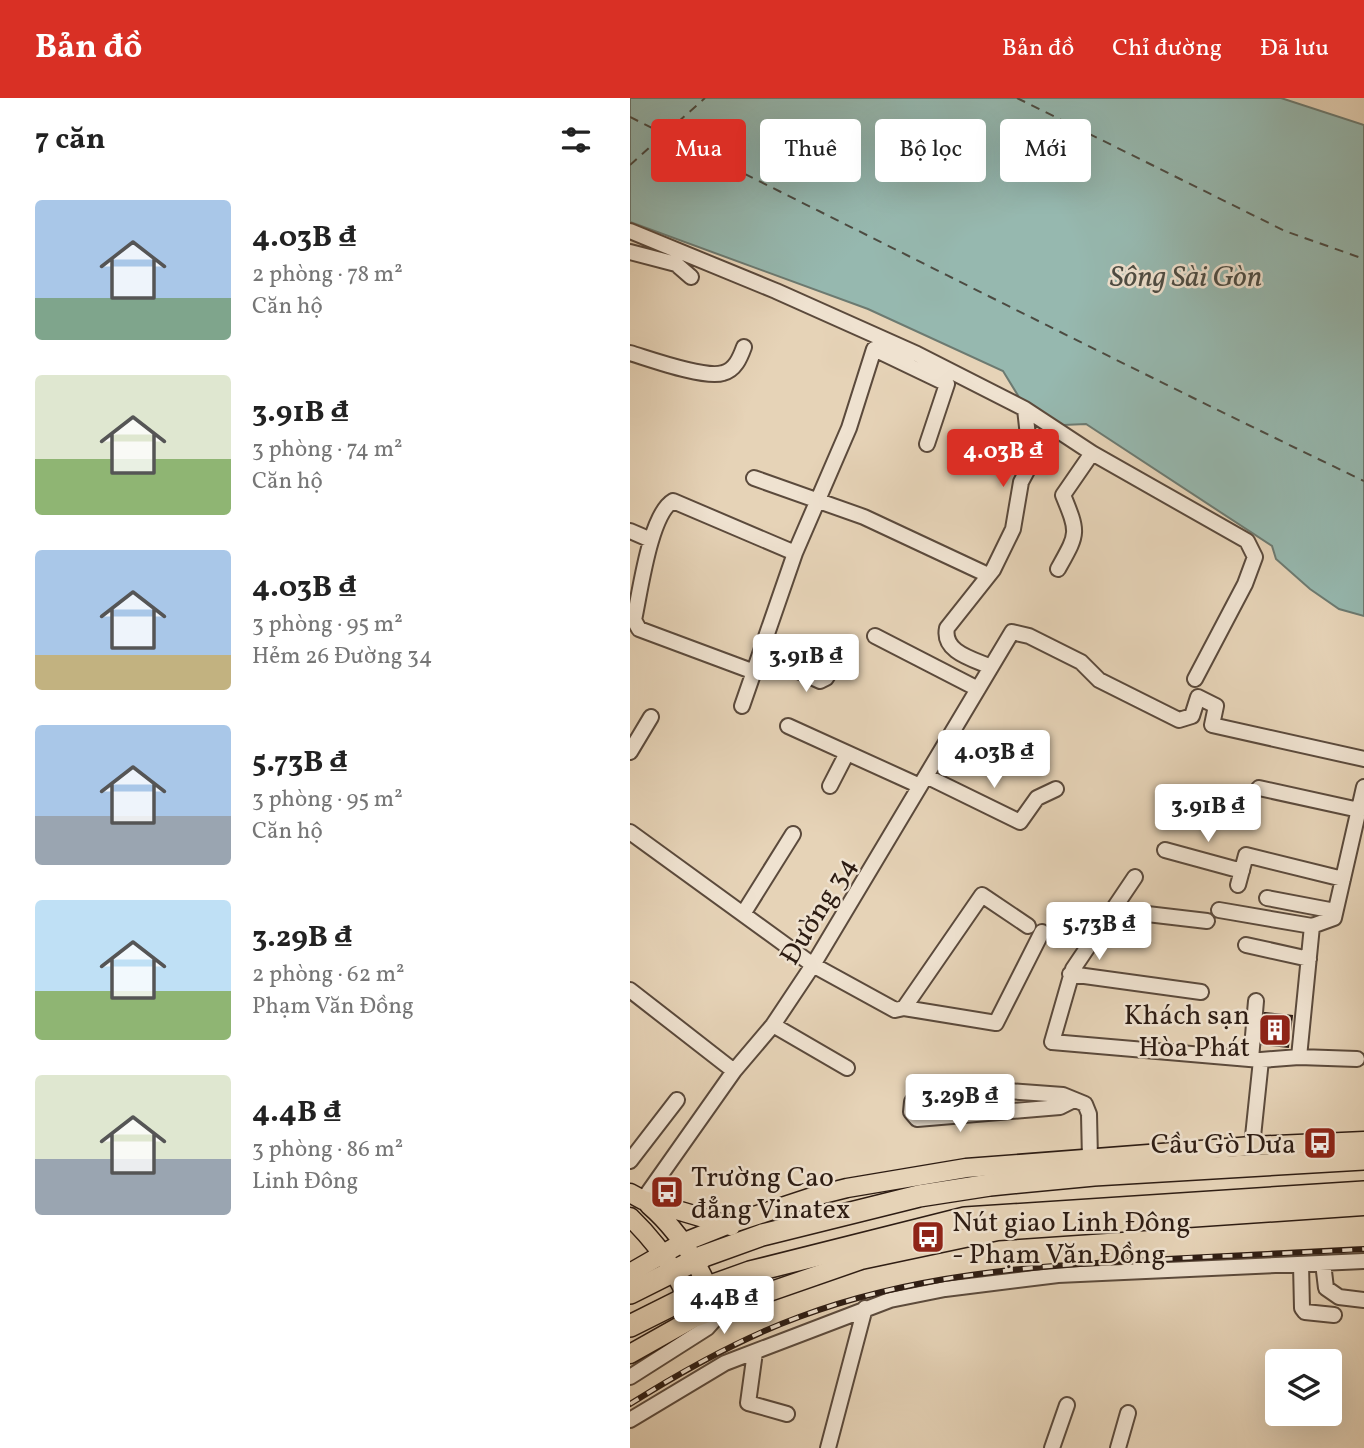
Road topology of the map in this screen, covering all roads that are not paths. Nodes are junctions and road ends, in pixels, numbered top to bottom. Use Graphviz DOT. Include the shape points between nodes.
graph roads {
  1 [pos="630,231"];
  2 [pos="630,252"];
  3 [pos="691,277"];
  4 [pos="744,347"];
  5 [pos="630,353"];
  6 [pos="1025,409"];
  7 [pos="927,444"];
  8 [pos="1092,453"];
  9 [pos="754,478"];
  10 [pos="819,501"];
  11 [pos="630,531"];
  12 [pos="651,540"];
  13 [pos="795,553"];
  14 [pos="1058,569"];
  15 [pos="988,575"];
  16 [pos="875,636"];
  17 [pos="761,654"];
  18 [pos="836,662"];
  19 [pos="991,667"];
  20 [pos="749,670"];
  21 [pos="1195,678"];
  22 [pos="978,689"];
  23 [pos="742,706"];
  24 [pos="651,717"];
  25 [pos="788,726"];
  26 [pos="630,752"];
  27 [pos="847,753"];
  28 [pos="1364,759"];
  29 [pos="923,781"];
  30 [pos="830,786"];
  31 [pos="1364,787"];
  32 [pos="1259,788"];
  33 [pos="1056,789"];
  34 [pos="1359,810"];
  35 [pos="630,832"];
  36 [pos="793,834"];
  37 [pos="1165,850"];
  38 [pos="1136,877"];
  39 [pos="1343,879"];
  40 [pos="1267,898"];
  41 [pos="1113,910"];
  42 [pos="1219,910"];
  43 [pos="1335,911"];
  44 [pos="743,914"];
  45 [pos="1207,921"];
  46 [pos="1312,926"];
  47 [pos="1246,945"];
  48 [pos="1309,959"];
  49 [pos="813,965"];
  50 [pos="1070,974"];
  51 [pos="630,990"];
  52 [pos="1201,992"];
  53 [pos="1256,1002"];
  54 [pos="904,1008"];
  55 [pos="773,1025"];
  56 [pos="1299,1057"];
  57 [pos="1357,1059"];
  58 [pos="1256,1060"];
  59 [pos="847,1068"];
  60 [pos="734,1071"];
  61 [pos="677,1100"];
  62 [pos="1074,1100"];
  63 [pos="1364,1141"];
  64 [pos="1252,1146"];
  65 [pos="1090,1159"];
  66 [pos="1364,1159"];
  67 [pos="630,1161"];
  68 [pos="966,1168"];
  69 [pos="975,1187"];
  70 [pos="1364,1192"];
  71 [pos="636,1196"];
  72 [pos="1364,1206"];
  73 [pos="630,1217"];
  74 [pos="727,1225"];
  75 [pos="762,1235"];
  76 [pos="688,1252"];
  77 [pos="1364,1261"];
  78 [pos="668,1262"];
  79 [pos="1324,1263"];
  80 [pos="1301,1264"];
  81 [pos="630,1273"];
  82 [pos="708,1287"];
  83 [pos="630,1293"];
  84 [pos="758,1294"];
  85 [pos="686,1296"];
  86 [pos="1364,1300"];
  87 [pos="865,1308"];
  88 [pos="717,1309"];
  89 [pos="1334,1315"];
  90 [pos="701,1323"];
  91 [pos="630,1326"];
  92 [pos="755,1352"];
  93 [pos="630,1354"];
  94 [pos="630,1377"];
  95 [pos="1067,1405"];
  96 [pos="1128,1413"];
  97 [pos="787,1414"];
  98 [pos="630,1420"];
  99 [pos="828,1448"];
  100 [pos="1052,1448"];
  101 [pos="1118,1448"];
  1 -- 6 [label="street" via="917,354"];
  2 -- 3 [label="street" via="676,264"];
  4 -- 5 [label="street" via="733,367 720,374"];
  6 -- 8 [label="street"];
  6 -- 15 [label="street" via="1028,469 1021,482 1013,529"];
  7 -- 10 [label="street" via="947,384 874,349"];
  8 -- 14 [label="street" via="1063,495 1074,521 1075,539"];
  8 -- 21 [label="street" via="1247,541 1255,556"];
  9 -- 10 [label="street"];
  10 -- 13 [label="street"];
  10 -- 15 [label="street"];
  11 -- 12 [label="street"];
  12 -- 13 [label="street" via="660,514 673,501"];
  12 -- 20 [label="street" via="634,620 639,629"];
  13 -- 17 [label="street"];
  15 -- 19 [label="street" via="947,628 946,637 954,650"];
  16 -- 22 [label="street"];
  17 -- 18 [label="street" via="820,681"];
  17 -- 23 [label="street"];
  19 -- 22 [label="street, Đường 34"];
  19 -- 28 [label="street, Đường 34" via="1012,632 1029,636 1080,662 1099,680 1179,720 1192,716 1198,697 1216,706 1212,725"];
  22 -- 29 [label="street, Đường 34"];
  24 -- 26 [label="street"];
  25 -- 27 [label="street"];
  27 -- 29 [label="street"];
  27 -- 30 [label="street"];
  29 -- 33 [label="street" via="1020,822 1037,798"];
  29 -- 49 [label="street, Đường 34"];
  31 -- 34 [label="street"];
  32 -- 34 [label="street"];
  34 -- 39 [label="street"];
  35 -- 44 [label="street"];
  36 -- 44 [label="street"];
  37 -- 39 [label="street" via="1240,878 1246,855"];
  38 -- 41 [label="street"];
  39 -- 43 [label="street"];
  40 -- 43 [label="street"];
  41 -- 45 [label="street"];
  41 -- 50 [label="street"];
  42 -- 46 [label="street"];
  43 -- 46 [label="street" via="1334,918"];
  44 -- 49 [label="street"];
  46 -- 48 [label="street"];
  47 -- 48 [label="street"];
  48 -- 56 [label="street"];
  49 -- 54 [label="street" via="895,1010"];
  49 -- 55 [label="street, Đường 34"];
  50 -- 52 [label="street"];
  50 -- 58 [label="street" via="1052,1042"];
  51 -- 60 [label="street"];
  53 -- 58 [label="street"];
  54 -- 54 [label="street" via="982,894 1035,929 996,1023"];
  55 -- 59 [label="street"];
  55 -- 60 [label="street, Đường 34"];
  56 -- 57 [label="street"];
  56 -- 58 [label="street"];
  58 -- 64 [label="street"];
  60 -- 71 [label="street, Đường 34"];
  61 -- 67 [label="street"];
  62 -- 62 [label="street" via="1063,1095 923,1085 911,1112 916,1119 937,1118 1060,1107"];
  62 -- 65 [label="street" via="1085,1104 1089,1114"];
  63 -- 64 [label="main road"];
  64 -- 65 [label="main road"];
  65 -- 68 [label="main road"];
  66 -- 69 [label="highway"];
  68 -- 69 [label="main road"];
  68 -- 74 [label="main road" via="847,1188"];
  69 -- 75 [label="highway" via="919,1196"];
  70 -- 82 [label="highway" via="965,1218 750,1272"];
  71 -- 74 [label="main road"];
  71 -- 76 [label="main road" via="668,1222"];
  72 -- 84 [label="main road" via="998,1231 861,1260"];
  73 -- 78 [label="main road"];
  74 -- 75 [label="main road"];
  74 -- 76 [label="main road"];
  75 -- 76 [label="highway"];
  76 -- 78 [label="highway"];
  76 -- 82 [label="main road"];
  77 -- 79 [label="street"];
  78 -- 81 [label="main road"];
  78 -- 83 [label="highway"];
  78 -- 85 [label="main road"];
  79 -- 80 [label="street"];
  79 -- 86 [label="street" via="1326,1288 1339,1297"];
  80 -- 87 [label="street" via="1058,1275 945,1289"];
  80 -- 89 [label="street" via="1301,1308"];
  82 -- 85 [label="highway"];
  82 -- 88 [label="main road"];
  84 -- 88 [label="main road"];
  84 -- 90 [label="street"];
  85 -- 90 [label="main road"];
  85 -- 91 [label="highway"];
  87 -- 92 [label="street"];
  87 -- 99 [label="street"];
  88 -- 90 [label="main road"];
  90 -- 93 [label="main road"];
  90 -- 94 [label="street" via="691,1338"];
  92 -- 97 [label="street" via="748,1403"];
  92 -- 98 [label="street" via="725,1363"];
  95 -- 100 [label="street"];
  96 -- 101 [label="street"];
}
